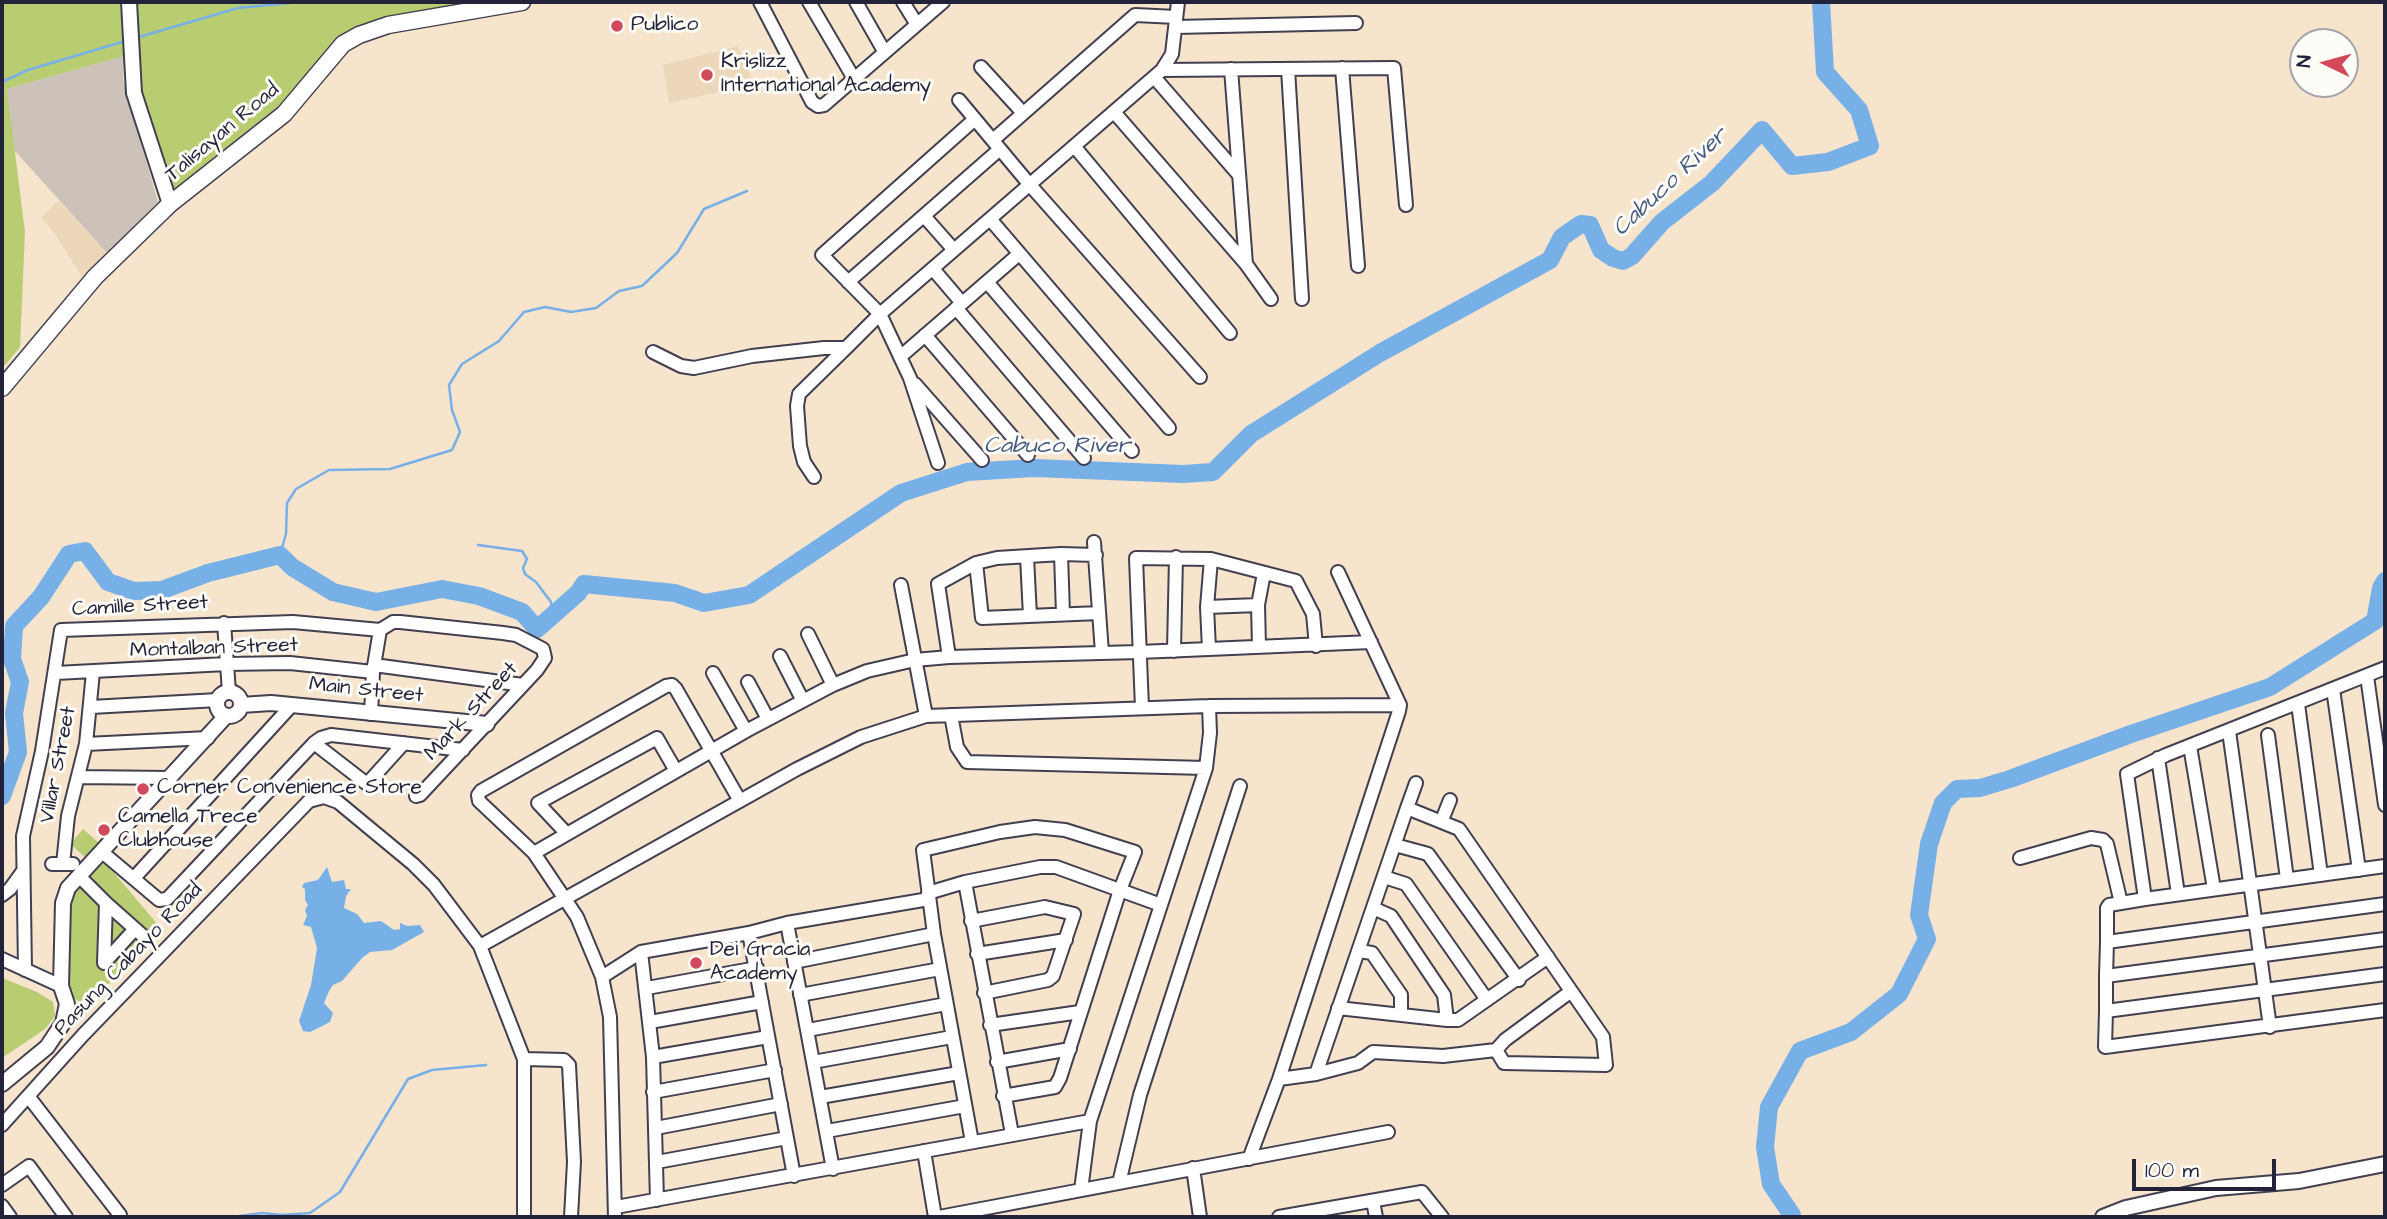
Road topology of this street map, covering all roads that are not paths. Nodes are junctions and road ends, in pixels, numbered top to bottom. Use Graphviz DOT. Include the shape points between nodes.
graph roads {
  1 [pos="128,2"];
  2 [pos="522,2"];
  3 [pos="761,2"];
  4 [pos="809,2"];
  5 [pos="856,2"];
  6 [pos="903,2"];
  7 [pos="943,2"];
  8 [pos="1178,2"];
  9 [pos="1136,8"];
  10 [pos="1176,22"];
  11 [pos="916,23"];
  12 [pos="1356,23"];
  13 [pos="884,51"];
  14 [pos="981,67"];
  15 [pos="1342,68"];
  16 [pos="1231,69"];
  17 [pos="1288,69"];
  18 [pos="1158,73"];
  19 [pos="853,77"];
  20 [pos="958,100"];
  21 [pos="1114,112"];
  22 [pos="1023,113"];
  23 [pos="975,120"];
  24 [pos="997,145"];
  25 [pos="1074,146"];
  26 [pos="1239,175"];
  27 [pos="1030,185"];
  28 [pos="170,204"];
  29 [pos="1406,205"];
  30 [pos="924,216"];
  31 [pos="989,219"];
  32 [pos="954,250"];
  33 [pos="1019,254"];
  34 [pos="1246,264"];
  35 [pos="1358,267"];
  36 [pos="933,269"];
  37 [pos="848,282"];
  38 [pos="987,282"];
  39 [pos="1271,299"];
  40 [pos="1302,299"];
  41 [pos="959,306"];
  42 [pos="880,314"];
  43 [pos="1230,333"];
  44 [pos="925,335"];
  45 [pos="846,348"];
  46 [pos="653,352"];
  47 [pos="900,357"];
  48 [pos="1200,377"];
  49 [pos="910,378"];
  50 [pos="2,388"];
  51 [pos="1169,428"];
  52 [pos="1132,451"];
  53 [pos="1028,455"];
  54 [pos="1084,458"];
  55 [pos="982,460"];
  56 [pos="938,463"];
  57 [pos="814,477"];
  58 [pos="1094,542"];
  59 [pos="1061,554"];
  60 [pos="1096,555"];
  61 [pos="1027,557"];
  62 [pos="1176,557"];
  63 [pos="1211,559"];
  64 [pos="976,563"];
  65 [pos="1338,572"];
  66 [pos="1264,573"];
  67 [pos="901,584"];
  68 [pos="1258,605"];
  69 [pos="1207,607"];
  70 [pos="1099,613"];
  71 [pos="1063,614"];
  72 [pos="1030,616"];
  73 [pos="224,623"];
  74 [pos="380,630"];
  75 [pos="808,634"];
  76 [pos="1371,642"];
  77 [pos="1316,646"];
  78 [pos="1259,647"];
  79 [pos="1209,649"];
  80 [pos="1174,651"];
  81 [pos="1139,652"];
  82 [pos="1102,653"];
  83 [pos="780,656"];
  84 [pos="949,657"];
  85 [pos="915,660"];
  86 [pos="226,664"];
  87 [pos="2385,668"];
  88 [pos="373,669"];
  89 [pos="93,672"];
  90 [pos="55,673"];
  91 [pos="712,673"];
  92 [pos="2367,676"];
  93 [pos="748,681"];
  94 [pos="523,685"];
  95 [pos="833,685"];
  96 [pos="2333,689"];
  97 [pos="223,696"];
  98 [pos="803,701"];
  99 [pos="2298,704"];
  100 [pos="242,705"];
  101 [pos="292,705"];
  102 [pos="1400,705"];
  103 [pos="1209,706"];
  104 [pos="91,707"];
  105 [pos="1142,708"];
  106 [pos="371,714"];
  107 [pos="951,715"];
  108 [pos="226,716"];
  109 [pos="926,716"];
  110 [pos="768,719"];
  111 [pos="487,724"];
  112 [pos="746,731"];
  113 [pos="2230,731"];
  114 [pos="2268,735"];
  115 [pos="208,738"];
  116 [pos="314,743"];
  117 [pos="404,743"];
  118 [pos="86,744"];
  119 [pos="2190,746"];
  120 [pos="463,750"];
  121 [pos="712,751"];
  122 [pos="2158,758"];
  123 [pos="1206,768"];
  124 [pos="676,771"];
  125 [pos="78,777"];
  126 [pos="170,778"];
  127 [pos="1416,783"];
  128 [pos="1240,786"];
  129 [pos="416,796"];
  130 [pos="1450,800"];
  131 [pos="740,801"];
  132 [pos="2385,805"];
  133 [pos="1407,808"];
  134 [pos="1442,820"];
  135 [pos="567,834"];
  136 [pos="1395,845"];
  137 [pos="102,852"];
  138 [pos="534,853"];
  139 [pos="2020,858"];
  140 [pos="2385,866"];
  141 [pos="67,867"];
  142 [pos="23,870"];
  143 [pos="2358,870"];
  144 [pos="2321,875"];
  145 [pos="1384,877"];
  146 [pos="134,878"];
  147 [pos="2287,879"];
  148 [pos="965,882"];
  149 [pos="2251,884"];
  150 [pos="2214,889"];
  151 [pos="1120,890"];
  152 [pos="2178,894"];
  153 [pos="2,895"];
  154 [pos="928,896"];
  155 [pos="2145,899"];
  156 [pos="565,900"];
  157 [pos="106,903"];
  158 [pos="2121,903"];
  159 [pos="2385,904"];
  160 [pos="1161,905"];
  161 [pos="1374,908"];
  162 [pos="971,921"];
  163 [pos="2256,922"];
  164 [pos="787,923"];
  165 [pos="749,933"];
  166 [pos="934,934"];
  167 [pos="2385,939"];
  168 [pos="1066,940"];
  169 [pos="2107,942"];
  170 [pos="480,946"];
  171 [pos="1359,951"];
  172 [pos="641,952"];
  173 [pos="977,954"];
  174 [pos="1548,957"];
  175 [pos="2261,957"];
  176 [pos="2,959"];
  177 [pos="794,962"];
  178 [pos="757,968"];
  179 [pos="940,969"];
  180 [pos="26,970"];
  181 [pos="2385,974"];
  182 [pos="602,976"];
  183 [pos="2106,976"];
  184 [pos="1519,980"];
  185 [pos="61,986"];
  186 [pos="646,988"];
  187 [pos="2265,990"];
  188 [pos="1570,992"];
  189 [pos="984,993"];
  190 [pos="800,995"];
  191 [pos="1487,1000"];
  192 [pos="762,1002"];
  193 [pos="946,1004"];
  194 [pos="1338,1008"];
  195 [pos="2385,1010"];
  196 [pos="2106,1011"];
  197 [pos="1080,1012"];
  198 [pos="1401,1014"];
  199 [pos="1447,1020"];
  200 [pos="650,1022"];
  201 [pos="990,1025"];
  202 [pos="2270,1027"];
  203 [pos="808,1030"];
  204 [pos="768,1037"];
  205 [pos="952,1037"];
  206 [pos="1070,1049"];
  207 [pos="1496,1050"];
  208 [pos="653,1057"];
  209 [pos="524,1059"];
  210 [pos="813,1062"];
  211 [pos="997,1062"];
  212 [pos="775,1070"];
  213 [pos="959,1073"];
  214 [pos="1316,1074"];
  215 [pos="1279,1079"];
  216 [pos="2,1084"];
  217 [pos="653,1092"];
  218 [pos="27,1096"];
  219 [pos="1003,1096"];
  220 [pos="820,1097"];
  221 [pos="780,1104"];
  222 [pos="965,1106"];
  223 [pos="1090,1121"];
  224 [pos="2,1125"];
  225 [pos="656,1128"];
  226 [pos="827,1131"];
  227 [pos="1388,1132"];
  228 [pos="1012,1134"];
  229 [pos="787,1138"];
  230 [pos="972,1142"];
  231 [pos="924,1151"];
  232 [pos="1249,1159"];
  233 [pos="657,1162"];
  234 [pos="2385,1164"];
  235 [pos="834,1168"];
  236 [pos="1192,1168"];
  237 [pos="794,1177"];
  238 [pos="1119,1183"];
  239 [pos="2,1185"];
  240 [pos="1081,1190"];
  241 [pos="657,1200"];
  242 [pos="1373,1201"];
  243 [pos="2,1206"];
  244 [pos="615,1212"];
  245 [pos="120,1215"];
  246 [pos="10,1217"];
  247 [pos="66,1217"];
  248 [pos="523,1217"];
  249 [pos="571,1217"];
  250 [pos="937,1217"];
  251 [pos="1200,1217"];
  252 [pos="1279,1217"];
  253 [pos="1376,1217"];
  254 [pos="1442,1217"];
  255 [pos="2104,1217"];
  1 -- 28 [label="street" via="134,93"];
  2 -- 28 [label="main road, Talisayan Road" via="388,25 350,40 333,53 277,121"];
  3 -- 19 [label="street" via="812,102 824,105"];
  4 -- 19 [label="street"];
  5 -- 13 [label="street"];
  6 -- 11 [label="street"];
  7 -- 11 [label="street"];
  8 -- 10 [label="street"];
  9 -- 10 [label="street"];
  9 -- 22 [label="street"];
  10 -- 12 [label="street"];
  10 -- 18 [label="street" via="1172,54"];
  11 -- 13 [label="street"];
  13 -- 19 [label="street"];
  14 -- 22 [label="street"];
  15 -- 17 [label="street"];
  15 -- 29 [label="street" via="1394,68"];
  15 -- 35 [label="street"];
  16 -- 17 [label="street"];
  16 -- 18 [label="street"];
  16 -- 26 [label="street"];
  17 -- 40 [label="street"];
  18 -- 21 [label="street"];
  18 -- 26 [label="street"];
  20 -- 23 [label="street"];
  21 -- 25 [label="street"];
  21 -- 34 [label="street"];
  22 -- 24 [label="street"];
  23 -- 24 [label="street"];
  23 -- 37 [label="street" via="822,255"];
  24 -- 27 [label="street"];
  24 -- 30 [label="street"];
  25 -- 27 [label="street"];
  25 -- 43 [label="street"];
  26 -- 34 [label="street"];
  27 -- 31 [label="street"];
  27 -- 48 [label="street"];
  28 -- 50 [label="main road, Talisayan Road" via="95,277"];
  30 -- 32 [label="street"];
  30 -- 37 [label="street"];
  31 -- 32 [label="street"];
  31 -- 33 [label="street"];
  32 -- 36 [label="street"];
  33 -- 38 [label="street"];
  33 -- 51 [label="street"];
  34 -- 39 [label="street"];
  36 -- 41 [label="street"];
  36 -- 42 [label="street"];
  37 -- 42 [label="street"];
  38 -- 41 [label="street"];
  38 -- 52 [label="street"];
  41 -- 44 [label="street"];
  41 -- 54 [label="street"];
  42 -- 45 [label="street"];
  42 -- 47 [label="street"];
  44 -- 47 [label="street"];
  44 -- 53 [label="street"];
  45 -- 46 [label="street" via="752,356 694,368"];
  45 -- 57 [label="street" via="800,394 797,406 800,446"];
  47 -- 49 [label="street"];
  49 -- 55 [label="street"];
  49 -- 56 [label="street"];
  58 -- 60 [label="street"];
  59 -- 60 [label="street"];
  59 -- 61 [label="street"];
  59 -- 71 [label="street"];
  60 -- 70 [label="street"];
  61 -- 64 [label="street"];
  61 -- 72 [label="street"];
  62 -- 63 [label="street"];
  62 -- 80 [label="street"];
  62 -- 81 [label="street" via="1136,558"];
  63 -- 66 [label="street"];
  63 -- 69 [label="street"];
  64 -- 72 [label="street" via="982,618"];
  64 -- 84 [label="street" via="938,584"];
  65 -- 76 [label="street"];
  66 -- 68 [label="street"];
  66 -- 77 [label="street" via="1296,582 1313,614"];
  67 -- 85 [label="street"];
  68 -- 69 [label="street"];
  68 -- 78 [label="street"];
  69 -- 79 [label="street"];
  70 -- 71 [label="street"];
  70 -- 82 [label="street"];
  71 -- 72 [label="street"];
  73 -- 74 [label="street, Camille Street" via="293,622"];
  73 -- 86 [label="street"];
  73 -- 90 [label="street, Camille Street" via="61,630"];
  74 -- 88 [label="street"];
  74 -- 94 [label="street, Mark Street" via="400,622 516,635 543,649 545,658"];
  75 -- 95 [label="street"];
  76 -- 77 [label="street"];
  76 -- 102 [label="street"];
  77 -- 78 [label="street"];
  78 -- 79 [label="street"];
  79 -- 80 [label="street"];
  80 -- 81 [label="street"];
  81 -- 82 [label="street"];
  81 -- 105 [label="street"];
  82 -- 84 [label="street"];
  83 -- 98 [label="street"];
  84 -- 85 [label="street"];
  85 -- 95 [label="street"];
  85 -- 109 [label="street"];
  86 -- 88 [label="street, Montalban Street"];
  86 -- 89 [label="street, Montalban Street"];
  86 -- 97 [label="street"];
  87 -- 92 [label="street"];
  88 -- 94 [label="street, Montalban Street"];
  88 -- 106 [label="street"];
  89 -- 90 [label="street, Montalban Street"];
  89 -- 104 [label="street, Villar Street"];
  90 -- 142 [label="street, Camille Street" via="23,836"];
  91 -- 112 [label="street"];
  92 -- 96 [label="street"];
  92 -- 132 [label="street"];
  93 -- 110 [label="street"];
  94 -- 111 [label="street, Mark Street"];
  95 -- 98 [label="street"];
  96 -- 99 [label="street"];
  96 -- 143 [label="street"];
  97 -- 100 [label="street" via="237,694"];
  97 -- 104 [label="street"];
  97 -- 108 [label="street" via="218,708"];
  98 -- 110 [label="street"];
  99 -- 113 [label="street"];
  99 -- 144 [label="street"];
  100 -- 101 [label="street, Main Street"];
  100 -- 108 [label="street" via="235,715"];
  101 -- 106 [label="street, Main Street"];
  101 -- 146 [label="street"];
  102 -- 103 [label="street"];
  102 -- 215 [label="street"];
  103 -- 105 [label="street"];
  103 -- 123 [label="street"];
  104 -- 118 [label="street, Villar Street"];
  105 -- 107 [label="street"];
  106 -- 111 [label="street, Main Street"];
  107 -- 109 [label="street"];
  107 -- 123 [label="street" via="957,747 967,762"];
  108 -- 115 [label="street"];
  109 -- 131 [label="street" via="861,737"];
  110 -- 112 [label="street"];
  111 -- 120 [label="street, Mark Street"];
  112 -- 121 [label="street"];
  113 -- 119 [label="street"];
  113 -- 149 [label="street"];
  114 -- 147 [label="street"];
  115 -- 118 [label="street"];
  115 -- 126 [label="street"];
  116 -- 117 [label="street" via="331,735"];
  116 -- 117 [label="street" via="367,784"];
  116 -- 146 [label="street" via="167,899 159,900"];
  117 -- 120 [label="street"];
  118 -- 125 [label="street, Villar Street"];
  119 -- 122 [label="street"];
  119 -- 150 [label="street"];
  120 -- 129 [label="street, Mark Street"];
  121 -- 124 [label="street"];
  121 -- 131 [label="street"];
  121 -- 138 [label="street" via="676,688 669,685 481,791 479,801"];
  122 -- 152 [label="street"];
  122 -- 155 [label="street" via="2127,774"];
  123 -- 160 [label="street"];
  124 -- 135 [label="street"];
  124 -- 135 [label="street" via="657,738 538,803"];
  125 -- 126 [label="street"];
  125 -- 141 [label="street, Villar Street" via="68,816"];
  126 -- 137 [label="street"];
  127 -- 133 [label="street"];
  128 -- 238 [label="street" via="1140,1095"];
  130 -- 134 [label="street"];
  131 -- 156 [label="street"];
  133 -- 134 [label="street"];
  133 -- 136 [label="street"];
  134 -- 174 [label="street" via="1459,829"];
  135 -- 138 [label="street"];
  136 -- 145 [label="street"];
  136 -- 184 [label="street" via="1428,854"];
  137 -- 141 [label="street"];
  137 -- 146 [label="street"];
  138 -- 156 [label="street"];
  139 -- 158 [label="street" via="2091,838 2103,840"];
  140 -- 143 [label="street"];
  141 -- 157 [label="street"];
  141 -- 185 [label="street"];
  142 -- 153 [label="street"];
  142 -- 180 [label="street, Camille Street"];
  143 -- 144 [label="street"];
  144 -- 147 [label="street"];
  145 -- 161 [label="street"];
  145 -- 191 [label="street" via="1406,884"];
  147 -- 149 [label="street"];
  148 -- 151 [label="street" via="1056,867"];
  148 -- 154 [label="street"];
  148 -- 162 [label="street"];
  149 -- 150 [label="street"];
  149 -- 163 [label="street"];
  150 -- 152 [label="street"];
  151 -- 154 [label="street" via="1135,852 1065,830 1035,827 923,850"];
  151 -- 160 [label="street"];
  151 -- 197 [label="street"];
  152 -- 155 [label="street"];
  154 -- 164 [label="street"];
  154 -- 166 [label="street"];
  155 -- 158 [label="street"];
  156 -- 170 [label="street"];
  156 -- 182 [label="street" via="578,917"];
  157 -- 157 [label="street" via="138,933 104,963"];
  158 -- 169 [label="street" via="2107,908"];
  159 -- 163 [label="street"];
  160 -- 223 [label="street"];
  161 -- 171 [label="street"];
  161 -- 199 [label="street" via="1391,916 1444,995"];
  162 -- 168 [label="street" via="1045,906 1074,914"];
  162 -- 173 [label="street"];
  163 -- 169 [label="street"];
  163 -- 175 [label="street"];
  164 -- 165 [label="street"];
  164 -- 177 [label="street"];
  165 -- 172 [label="street"];
  165 -- 178 [label="street"];
  166 -- 177 [label="street"];
  166 -- 179 [label="street"];
  167 -- 175 [label="street"];
  168 -- 173 [label="street"];
  168 -- 189 [label="street" via="1048,980"];
  169 -- 183 [label="street"];
  170 -- 209 [label="street, Pasung Cabayo Road"];
  170 -- 218 [label="street, Pasung Cabayo Road" via="413,864 332,798 316,797"];
  171 -- 194 [label="street"];
  171 -- 198 [label="street" via="1372,953 1394,984 1401,995"];
  172 -- 182 [label="street"];
  172 -- 186 [label="street"];
  173 -- 189 [label="street"];
  174 -- 184 [label="street"];
  174 -- 188 [label="street"];
  175 -- 183 [label="street"];
  175 -- 187 [label="street"];
  176 -- 180 [label="street"];
  177 -- 190 [label="street"];
  178 -- 186 [label="street"];
  178 -- 192 [label="street"];
  179 -- 190 [label="street"];
  179 -- 193 [label="street"];
  180 -- 185 [label="street"];
  181 -- 187 [label="street"];
  182 -- 244 [label="street" via="610,1017"];
  183 -- 196 [label="street"];
  184 -- 191 [label="street"];
  185 -- 216 [label="street" via="67,1003 63,1023 47,1047"];
  186 -- 200 [label="street"];
  187 -- 196 [label="street"];
  187 -- 202 [label="street"];
  188 -- 207 [label="street"];
  188 -- 207 [label="street" via="1603,1037 1606,1065 1504,1063"];
  189 -- 201 [label="street"];
  190 -- 203 [label="street"];
  191 -- 199 [label="street" via="1458,1020"];
  192 -- 200 [label="street"];
  192 -- 204 [label="street"];
  193 -- 203 [label="street"];
  193 -- 205 [label="street"];
  194 -- 198 [label="street"];
  194 -- 214 [label="street"];
  195 -- 202 [label="street"];
  196 -- 202 [label="street" via="2105,1047"];
  197 -- 201 [label="street"];
  197 -- 206 [label="street"];
  198 -- 199 [label="street"];
  200 -- 208 [label="street"];
  201 -- 211 [label="street"];
  203 -- 210 [label="street"];
  204 -- 208 [label="street"];
  204 -- 212 [label="street"];
  205 -- 210 [label="street"];
  205 -- 213 [label="street"];
  206 -- 211 [label="street"];
  206 -- 219 [label="street" via="1055,1087"];
  207 -- 214 [label="street" via="1443,1056 1373,1052 1358,1063"];
  208 -- 217 [label="street"];
  209 -- 248 [label="street, Pasung Cabayo Road"];
  209 -- 249 [label="street" via="564,1060 569,1065 574,1162"];
  210 -- 220 [label="street"];
  211 -- 219 [label="street"];
  212 -- 217 [label="street"];
  212 -- 221 [label="street"];
  213 -- 220 [label="street"];
  213 -- 222 [label="street"];
  214 -- 215 [label="street"];
  215 -- 232 [label="street"];
  217 -- 225 [label="street"];
  218 -- 224 [label="street, Pasung Cabayo Road"];
  218 -- 245 [label="street"];
  219 -- 228 [label="street"];
  220 -- 226 [label="street"];
  221 -- 225 [label="street"];
  221 -- 229 [label="street"];
  222 -- 226 [label="street"];
  222 -- 230 [label="street"];
  223 -- 228 [label="street"];
  223 -- 240 [label="street"];
  225 -- 233 [label="street"];
  226 -- 235 [label="street"];
  227 -- 232 [label="street"];
  228 -- 230 [label="street"];
  229 -- 233 [label="street"];
  229 -- 237 [label="street"];
  230 -- 231 [label="street"];
  231 -- 235 [label="street"];
  231 -- 250 [label="street"];
  232 -- 236 [label="street"];
  233 -- 241 [label="street"];
  234 -- 255 [label="street" via="2298,1181 2216,1188"];
  235 -- 237 [label="street"];
  236 -- 238 [label="street"];
  236 -- 251 [label="street"];
  237 -- 241 [label="street"];
  238 -- 240 [label="street"];
  239 -- 247 [label="street" via="29,1166"];
  240 -- 250 [label="street"];
  241 -- 244 [label="street"];
  242 -- 252 [label="street"];
  242 -- 253 [label="street"];
  242 -- 254 [label="street" via="1422,1192"];
  243 -- 246 [label="street"];
}
